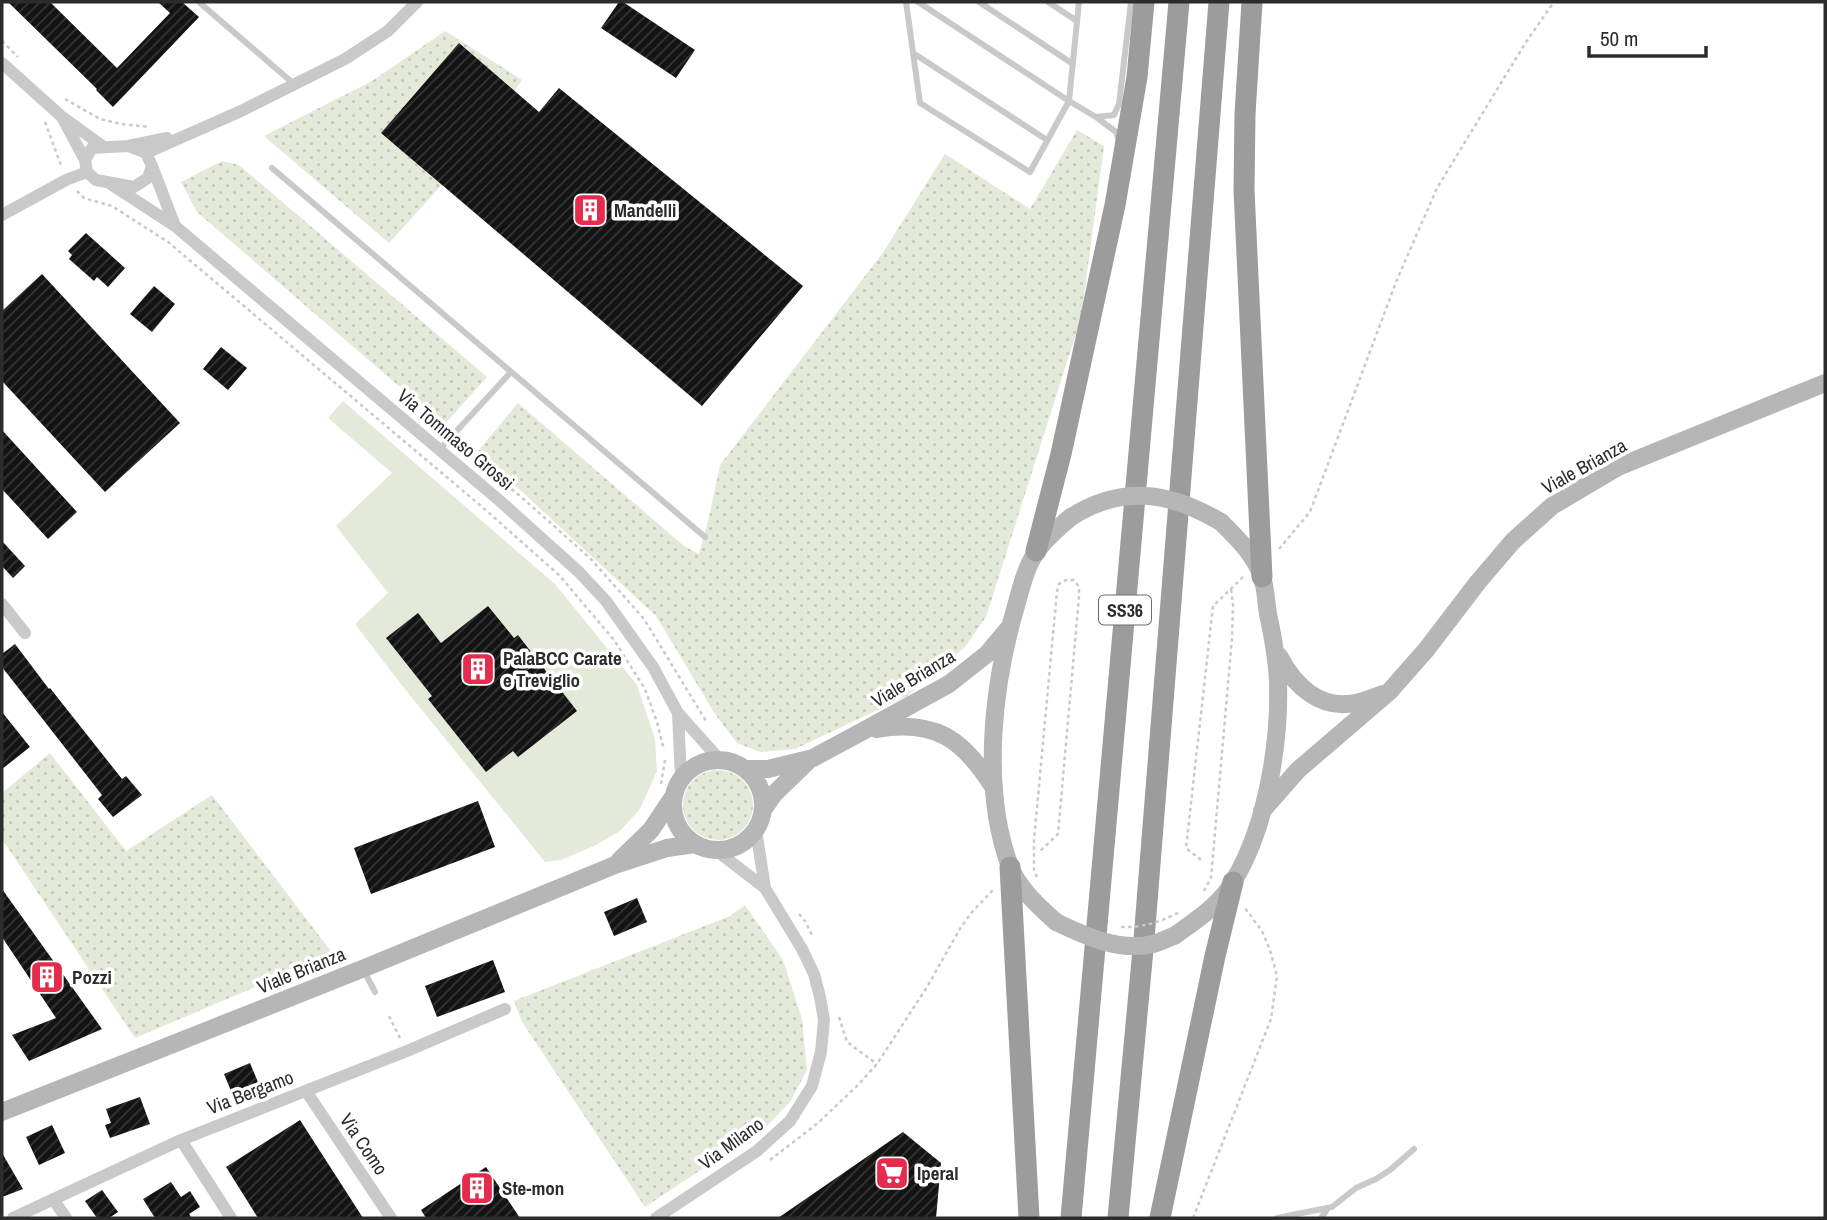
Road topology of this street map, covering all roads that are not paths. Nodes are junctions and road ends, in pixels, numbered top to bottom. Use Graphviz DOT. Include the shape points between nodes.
graph roads {
  1 [pos="418,2"];
  2 [pos="906,2"];
  3 [pos="918,2"];
  4 [pos="979,2"];
  5 [pos="1048,2"];
  6 [pos="1079,2"];
  7 [pos="1130,2"];
  8 [pos="1144,2"];
  9 [pos="1179,2"];
  10 [pos="1219,2"];
  11 [pos="1252,2"];
  12 [pos="200,3"];
  13 [pos="1077,21"];
  14 [pos="913,53"];
  15 [pos="2,64"];
  16 [pos="1073,64"];
  17 [pos="296,85"];
  18 [pos="1069,101"];
  19 [pos="61,116"];
  20 [pos="1096,117"];
  21 [pos="191,132"];
  22 [pos="1047,140"];
  23 [pos="128,146"];
  24 [pos="104,147"];
  25 [pos="146,153"];
  26 [pos="1124,154"];
  27 [pos="152,166"];
  28 [pos="272,168"];
  29 [pos="94,174"];
  30 [pos="2,215"];
  31 [pos="175,226"];
  32 [pos="511,372"];
  33 [pos="1825,383"];
  34 [pos="439,450"];
  35 [pos="705,537"];
  36 [pos="1036,551"];
  37 [pos="1253,576"];
  38 [pos="2,604"];
  39 [pos="1009,628"];
  40 [pos="25,633"];
  41 [pos="1274,647"];
  42 [pos="1390,692"];
  43 [pos="678,713"];
  44 [pos="865,730"];
  45 [pos="813,758"];
  46 [pos="720,760"];
  47 [pos="746,769"];
  48 [pos="681,779"];
  49 [pos="995,790"];
  50 [pos="666,793"];
  51 [pos="763,810"];
  52 [pos="1262,811"];
  53 [pos="756,830"];
  54 [pos="695,844"];
  55 [pos="717,850"];
  56 [pos="615,865"];
  57 [pos="1010,867"];
  58 [pos="1233,882"];
  59 [pos="765,888"];
  60 [pos="362,969"];
  61 [pos="375,992"];
  62 [pos="505,1009"];
  63 [pos="306,1091"];
  64 [pos="2,1112"];
  65 [pos="181,1140"];
  66 [pos="1414,1149"];
  67 [pos="53,1199"];
  68 [pos="1328,1208"];
  69 [pos="13,1218"];
  70 [pos="66,1218"];
  71 [pos="231,1218"];
  72 [pos="391,1218"];
  73 [pos="656,1218"];
  74 [pos="1029,1218"];
  75 [pos="1071,1218"];
  76 [pos="1118,1218"];
  77 [pos="1160,1218"];
  78 [pos="1277,1218"];
  79 [pos="1321,1218"];
  1 -- 17 [label="street" via="388,31"];
  2 -- 14 [label="lane"];
  3 -- 18 [label="lane"];
  4 -- 16 [label="lane"];
  5 -- 13 [label="lane"];
  6 -- 13 [label="lane"];
  7 -- 20 [label="lane" via="1119,104 1114,115"];
  8 -- 26 [label="highway"];
  9 -- 75 [label="highway, SS36"];
  10 -- 76 [label="highway, SS36"];
  11 -- 37 [label="highway" via="1244,190"];
  12 -- 17 [label="lane"];
  13 -- 16 [label="lane"];
  14 -- 22 [label="lane"];
  14 -- 22 [label="lane" via="920,103 1030,172"];
  15 -- 19 [label="street"];
  16 -- 18 [label="lane"];
  17 -- 21 [label="street"];
  18 -- 20 [label="lane"];
  18 -- 22 [label="lane"];
  19 -- 24 [label="street"];
  19 -- 29 [label="street"];
  20 -- 26 [label="lane" via="1116,132"];
  21 -- 23 [label="street"];
  21 -- 25 [label="street"];
  23 -- 24 [label="street"];
  23 -- 25 [label="street"];
  24 -- 29 [label="street" via="92,148"];
  25 -- 27 [label="street"];
  26 -- 36 [label="highway"];
  27 -- 29 [label="street" via="148,178 134,187"];
  27 -- 31 [label="street"];
  28 -- 32 [label="lane"];
  29 -- 30 [label="street" via="66,180"];
  29 -- 31 [label="street, Via Tommaso Grossi"];
  31 -- 34 [label="street, Via Tommaso Grossi"];
  32 -- 34 [label="lane"];
  32 -- 35 [label="lane"];
  33 -- 42 [label="main road, Viale Brianza" via="1618,467 1552,506 1513,541"];
  34 -- 43 [label="street, Via Tommaso Grossi" via="606,601 653,667"];
  36 -- 37 [label="main road, bridge" via="1085,509 1140,495 1182,503 1221,522 1248,551"];
  36 -- 39 [label="main road"];
  37 -- 41 [label="main road"];
  38 -- 40 [label="street"];
  39 -- 44 [label="main road, Viale Brianza" via="987,654 949,684"];
  39 -- 49 [label="main road" via="995,712"];
  41 -- 42 [label="main road" via="1295,682 1317,697 1342,704"];
  41 -- 52 [label="main road" via="1276,732"];
  42 -- 52 [label="main road, Viale Brianza" via="1298,770"];
  43 -- 46 [label="street, Via Tommaso Grossi"];
  43 -- 48 [label="street, Via Tommaso Grossi"];
  44 -- 45 [label="main road, Viale Brianza"];
  44 -- 49 [label="main road, Viale Brianza" via="896,726 933,730 968,752"];
  45 -- 47 [label="main road, Viale Brianza" via="768,769"];
  45 -- 51 [label="main road, Viale Brianza"];
  46 -- 47 [label="main road"];
  46 -- 48 [label="main road" via="698,764"];
  47 -- 51 [label="main road" via="760,788"];
  48 -- 50 [label="main road"];
  49 -- 57 [label="main road"];
  50 -- 54 [label="main road" via="677,824"];
  50 -- 56 [label="main road, Viale Brianza" via="651,830"];
  51 -- 53 [label="main road"];
  52 -- 58 [label="main road"];
  53 -- 55 [label="main road" via="746,841"];
  53 -- 59 [label="street, Via Milano"];
  54 -- 55 [label="main road"];
  54 -- 56 [label="main road, Viale Brianza"];
  55 -- 59 [label="street, Via Milano"];
  56 -- 60 [label="main road, Viale Brianza"];
  57 -- 58 [label="main road, bridge" via="1038,906 1056,922 1105,942 1131,945 1153,944 1174,936 1210,908"];
  57 -- 74 [label="highway"];
  58 -- 77 [label="highway"];
  59 -- 73 [label="street, Via Milano" via="802,949 820,997 824,1020 812,1086 790,1121 757,1151"];
  60 -- 61 [label="lane"];
  60 -- 64 [label="main road, Viale Brianza"];
  62 -- 63 [label="street, Via Bergamo"];
  63 -- 65 [label="street, Via Bergamo"];
  63 -- 72 [label="street, Via Como"];
  65 -- 67 [label="street, Via Bergamo"];
  65 -- 71 [label="street"];
  66 -- 68 [label="lane"];
  67 -- 69 [label="street, Via Bergamo"];
  67 -- 70 [label="street"];
  68 -- 78 [label="lane"];
  68 -- 79 [label="lane"];
}
